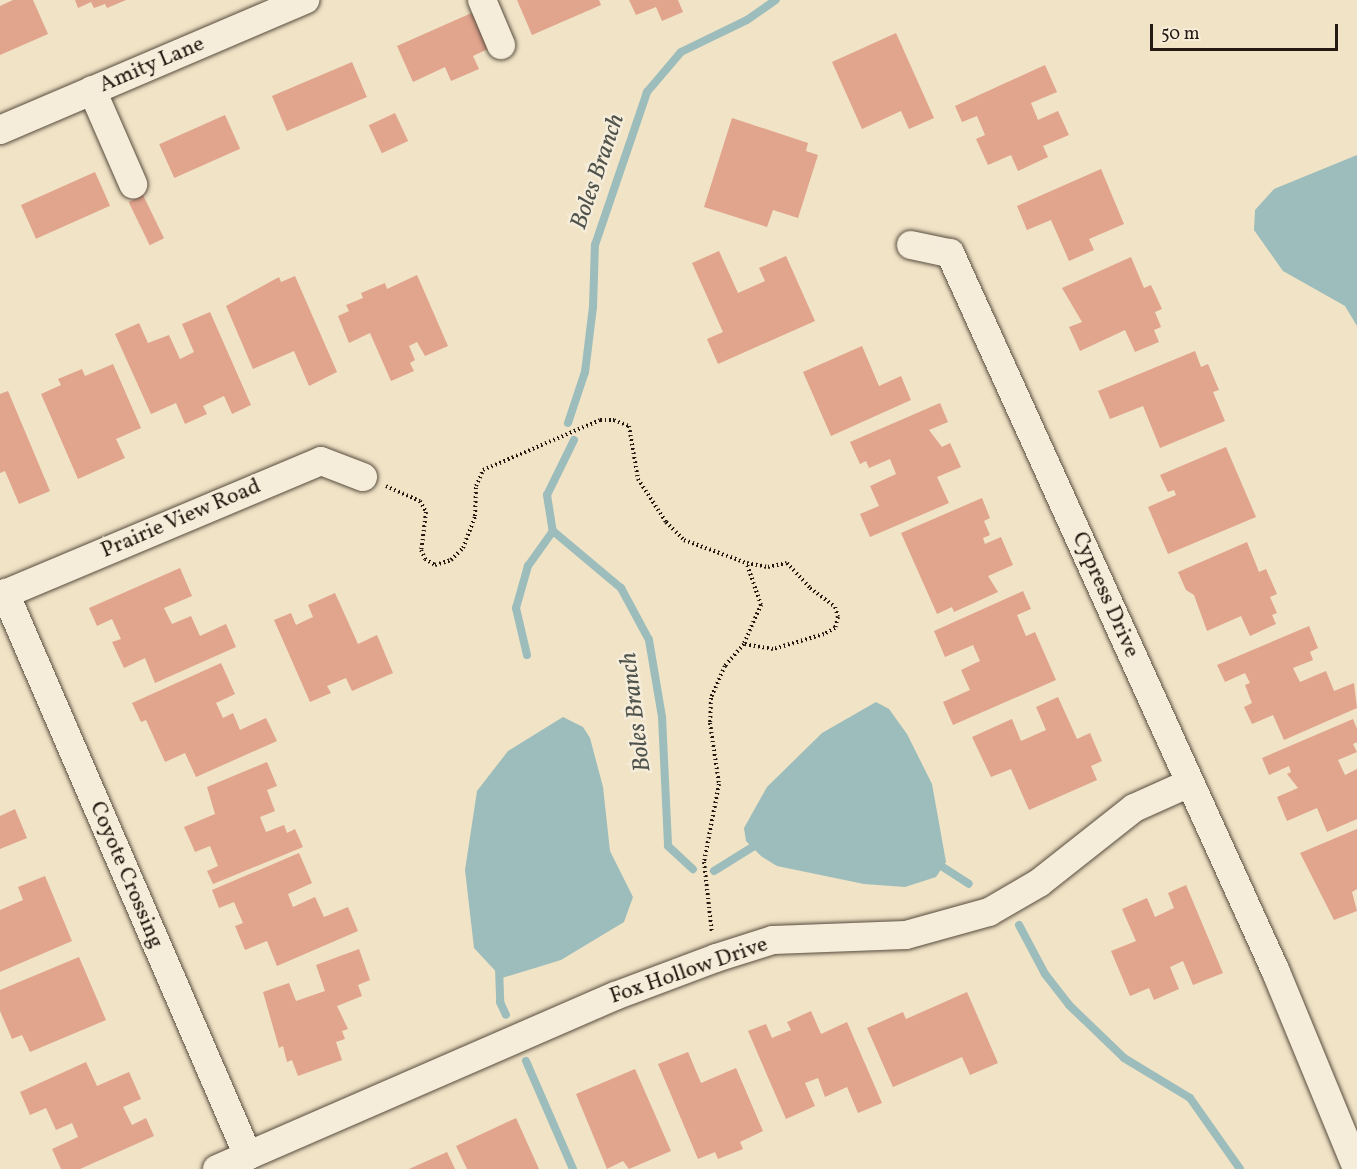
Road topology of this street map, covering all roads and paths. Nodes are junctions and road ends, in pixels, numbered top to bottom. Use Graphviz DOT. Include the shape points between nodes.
graph roads {
  1 [pos="305,0"];
  2 [pos="482,0"];
  3 [pos="501,45"];
  4 [pos="92,90"];
  5 [pos="0,130"];
  6 [pos="133,184"];
  7 [pos="911,245"];
  8 [pos="363,477"];
  9 [pos="747,563"];
  10 [pos="3,594"];
  11 [pos="744,644"];
  12 [pos="1190,783"];
  13 [pos="716,958"];
  14 [pos="248,1156"];
  15 [pos="217,1169"];
  16 [pos="1357,1169"];
  1 -- 4 [label="street, Amity Lane"];
  2 -- 3 [label="street"];
  4 -- 5 [label="street, Amity Lane"];
  4 -- 6 [label="street"];
  7 -- 12 [label="street, Cypress Drive" via="950,253"];
  8 -- 9 [label="path" via="420,501 426,512 421,550 425,559 435,565 451,560 463,548 483,470 600,420 614,420 629,426 638,479 666,522 684,540"];
  8 -- 10 [label="street, Prairie View Road" via="321,461"];
  9 -- 11 [label="path" via="761,605"];
  9 -- 11 [label="path" via="768,567 787,563 835,607 838,617 835,628 788,646 772,650"];
  10 -- 14 [label="street, Coyote Crossing"];
  11 -- 13 [label="path" via="725,666 711,698 710,723 719,784 704,862"];
  12 -- 13 [label="street, Fox Hollow Drive" via="1134,808 1039,883 989,912 906,934 773,940"];
  12 -- 16 [label="street, Cypress Drive" via="1276,972"];
  13 -- 14 [label="street, Fox Hollow Drive" via="615,996"];
  14 -- 15 [label="street, Fox Hollow Drive"];
}
